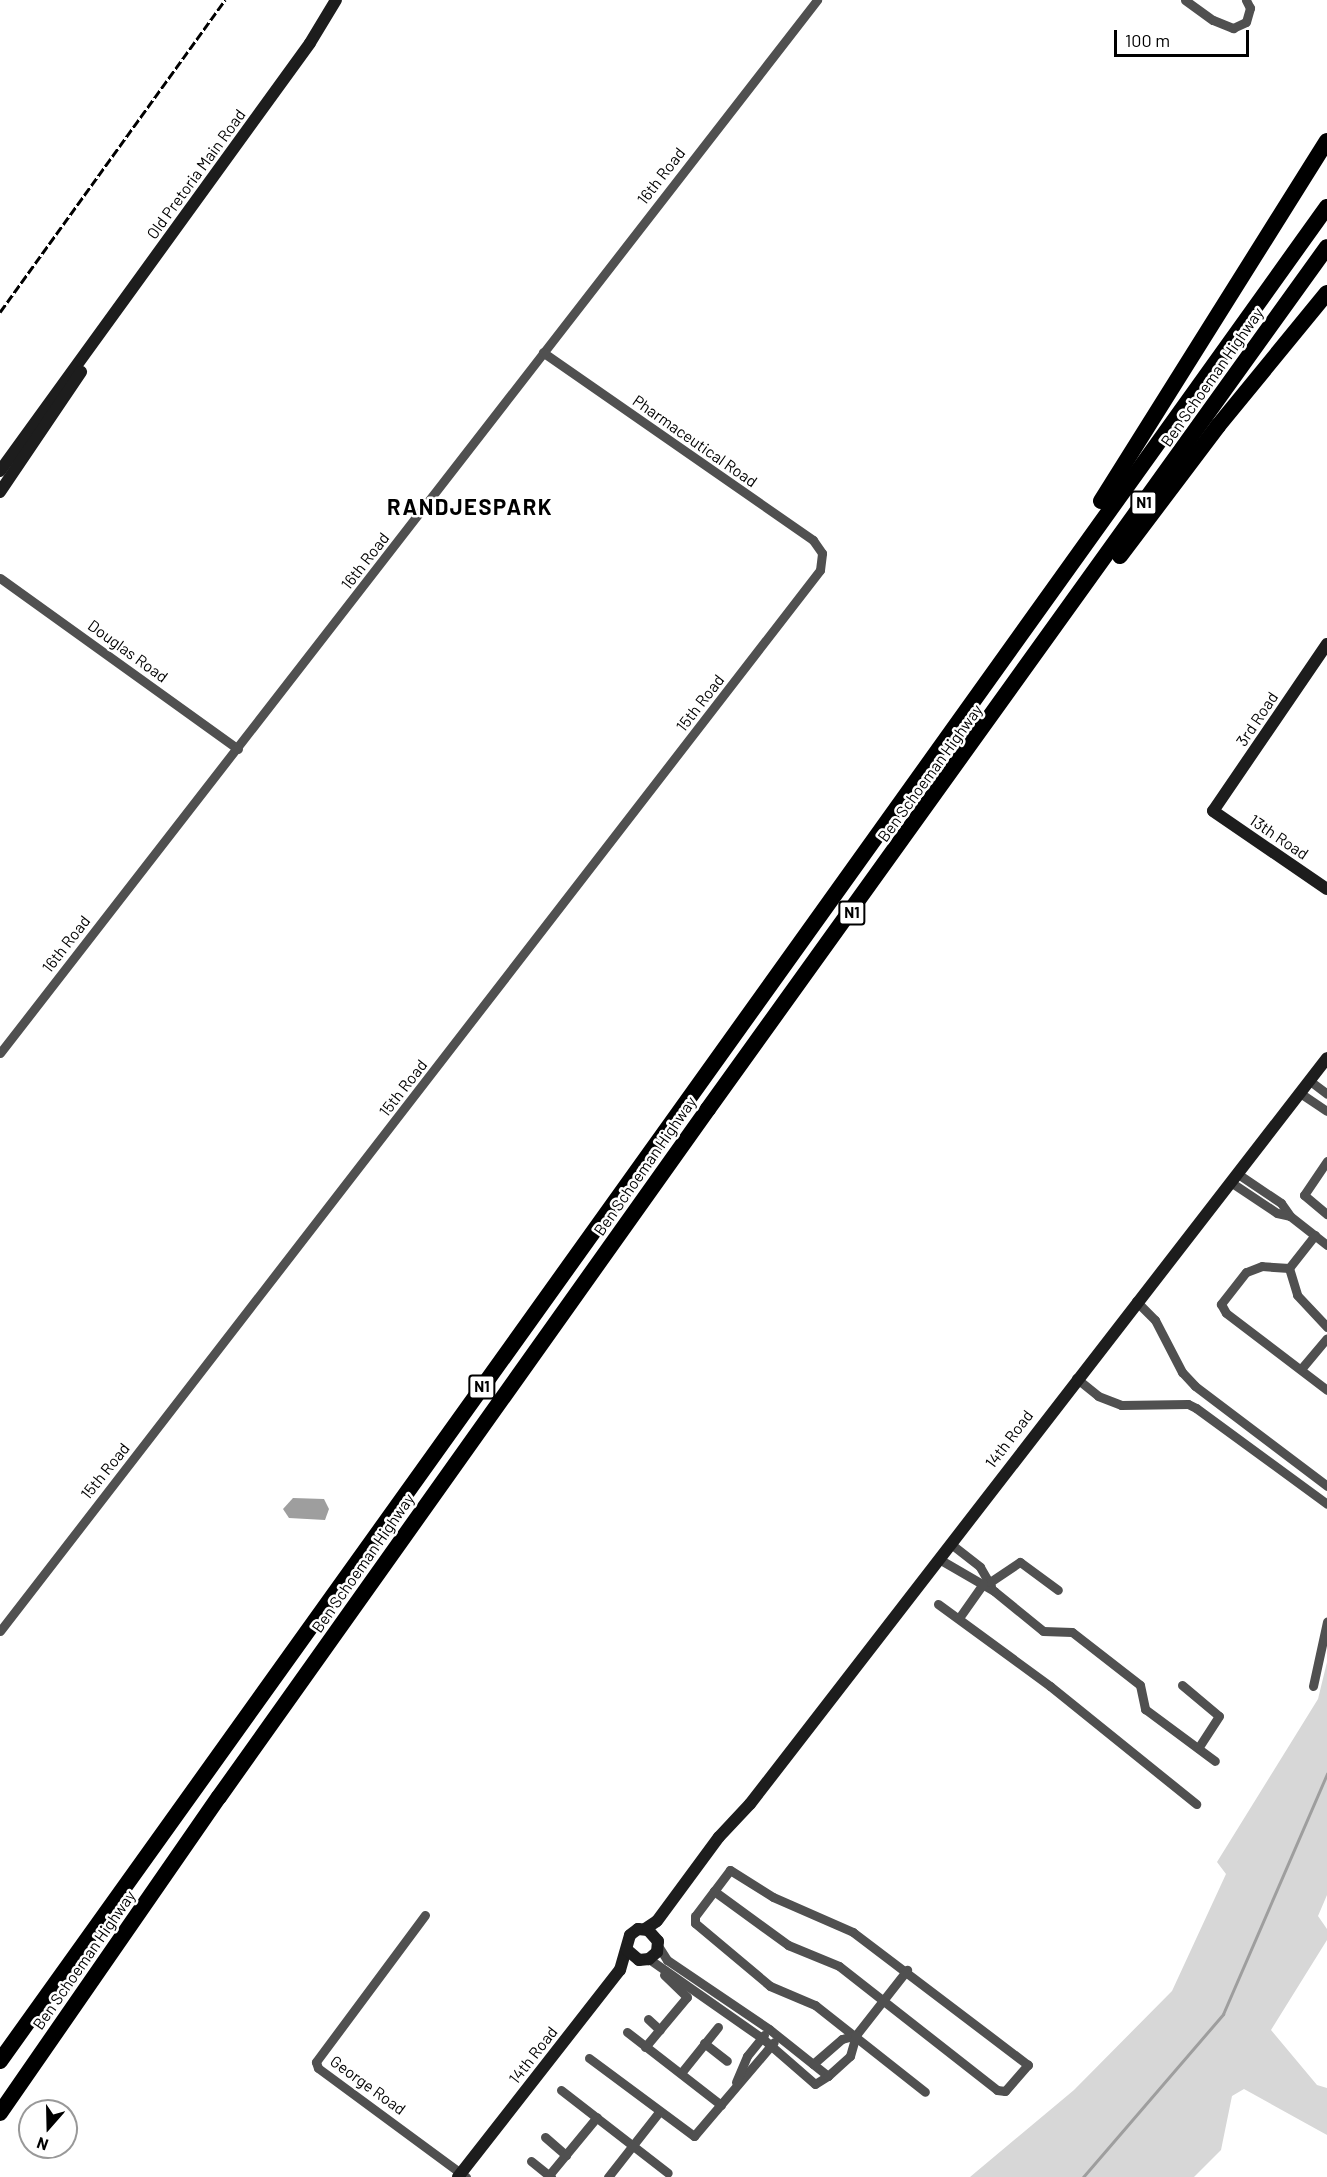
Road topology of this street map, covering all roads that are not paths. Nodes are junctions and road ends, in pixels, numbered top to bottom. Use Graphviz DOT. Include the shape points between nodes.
graph roads {
  1 [pos="336,0"];
  2 [pos="344,0"];
  3 [pos="817,0"];
  4 [pos="1185,0"];
  5 [pos="1246,0"];
  6 [pos="310,43"];
  7 [pos="1327,141"];
  8 [pos="1327,207"];
  9 [pos="1327,247"];
  10 [pos="1327,293"];
  11 [pos="109,324"];
  12 [pos="543,352"];
  13 [pos="0,471"];
  14 [pos="0,492"];
  15 [pos="823,559"];
  16 [pos="0,578"];
  17 [pos="1012,644"];
  18 [pos="1327,644"];
  19 [pos="238,749"];
  20 [pos="962,760"];
  21 [pos="1213,811"];
  22 [pos="1327,889"];
  23 [pos="0,1053"];
  24 [pos="1327,1058"];
  25 [pos="1310,1081"];
  26 [pos="1300,1093"];
  27 [pos="1327,1094"];
  28 [pos="1327,1111"];
  29 [pos="1327,1161"];
  30 [pos="1235,1178"];
  31 [pos="1327,1214"];
  32 [pos="1315,1235"];
  33 [pos="1327,1245"];
  34 [pos="1290,1268"];
  35 [pos="1136,1301"];
  36 [pos="1327,1327"];
  37 [pos="1327,1338"];
  38 [pos="1301,1369"];
  39 [pos="1076,1378"];
  40 [pos="1327,1390"];
  41 [pos="1327,1486"];
  42 [pos="1327,1504"];
  43 [pos="951,1544"];
  44 [pos="939,1559"];
  45 [pos="989,1586"];
  46 [pos="1058,1590"];
  47 [pos="938,1604"];
  48 [pos="959,1618"];
  49 [pos="1327,1622"];
  50 [pos="0,1631"];
  51 [pos="1182,1685"];
  52 [pos="1313,1686"];
  53 [pos="1198,1748"];
  54 [pos="1215,1761"];
  55 [pos="1196,1804"];
  56 [pos="737,1820"];
  57 [pos="714,1891"];
  58 [pos="425,1915"];
  59 [pos="645,1929"];
  60 [pos="658,1943"];
  61 [pos="627,1950"];
  62 [pos="644,1960"];
  63 [pos="907,1970"];
  64 [pos="664,1976"];
  65 [pos="717,1991"];
  66 [pos="882,2000"];
  67 [pos="707,2004"];
  68 [pos="648,2019"];
  69 [pos="718,2027"];
  70 [pos="769,2029"];
  71 [pos="660,2030"];
  72 [pos="627,2032"];
  73 [pos="856,2035"];
  74 [pos="778,2037"];
  75 [pos="762,2038"];
  76 [pos="704,2043"];
  77 [pos="771,2046"];
  78 [pos="645,2047"];
  79 [pos="589,2058"];
  80 [pos="0,2061"];
  81 [pos="727,2061"];
  82 [pos="813,2064"];
  83 [pos="681,2073"];
  84 [pos="828,2076"];
  85 [pos="734,2087"];
  86 [pos="561,2090"];
  87 [pos="926,2092"];
  88 [pos="722,2105"];
  89 [pos="659,2112"];
  90 [pos="0,2113"];
  91 [pos="597,2117"];
  92 [pos="544,2137"];
  93 [pos="633,2145"];
  94 [pos="566,2155"];
  95 [pos="531,2161"];
  96 [pos="668,2173"];
  97 [pos="463,2176"];
  98 [pos="550,2176"];
  99 [pos="608,2177"];
  1 -- 6 [label="street, Old Pretoria Main Road"];
  2 -- 6 [label="street, Old Pretoria Main Road"];
  3 -- 12 [label="street, 16th Road"];
  4 -- 5 [label="street" via="1213,20 1233,28 1246,22 1250,8"];
  6 -- 11 [label="street, Old Pretoria Main Road"];
  7 -- 17 [label="highway" via="1123,469 1035,596"];
  8 -- 17 [label="highway, Ben Schoeman Highway / N1"];
  9 -- 20 [label="highway, Ben Schoeman Highway / N1"];
  10 -- 20 [label="highway" via="1187,466 1003,721"];
  11 -- 13 [label="street, Old Pretoria Main Road"];
  11 -- 14 [label="street, Old Pretoria Main Road"];
  12 -- 15 [label="street, Pharmaceutical Road" via="813,540"];
  12 -- 19 [label="street, 16th Road"];
  15 -- 50 [label="street, 15th Road" via="820,570 794,605"];
  16 -- 19 [label="street, Douglas Road"];
  17 -- 80 [label="highway, Ben Schoeman Highway / N1"];
  18 -- 21 [label="street, 3rd Road"];
  19 -- 23 [label="street, 16th Road"];
  20 -- 90 [label="highway, Ben Schoeman Highway / N1" via="687,1138"];
  21 -- 22 [label="street, 13th Road"];
  24 -- 25 [label="street, 14th Road"];
  25 -- 26 [label="street, 14th Road"];
  25 -- 27 [label="street"];
  26 -- 28 [label="street"];
  26 -- 30 [label="street, 14th Road"];
  29 -- 31 [label="street" via="1304,1195"];
  30 -- 32 [label="street" via="1277,1213 1290,1216"];
  30 -- 35 [label="street, 14th Road"];
  32 -- 33 [label="street"];
  32 -- 34 [label="street"];
  34 -- 36 [label="street" via="1300,1299"];
  34 -- 38 [label="street" via="1262,1266 1246,1272 1221,1304 1226,1313"];
  35 -- 39 [label="street, 14th Road"];
  35 -- 41 [label="street" via="1155,1320 1182,1372 1195,1386"];
  37 -- 38 [label="street"];
  38 -- 40 [label="street"];
  39 -- 42 [label="street" via="1098,1396 1121,1405 1188,1404 1196,1408"];
  39 -- 43 [label="street, 14th Road"];
  43 -- 44 [label="street, 14th Road"];
  43 -- 45 [label="street" via="980,1567"];
  44 -- 45 [label="street"];
  44 -- 56 [label="street, 14th Road"];
  45 -- 46 [label="street" via="1020,1562"];
  45 -- 48 [label="street"];
  45 -- 53 [label="street" via="1043,1631 1072,1632 1140,1685 1145,1709"];
  47 -- 48 [label="street"];
  48 -- 55 [label="street"];
  49 -- 52 [label="street"];
  51 -- 53 [label="street" via="1219,1716"];
  53 -- 54 [label="street"];
  56 -- 59 [label="street, 14th Road" via="719,1837 657,1921"];
  56 -- 60 [label="street, 14th Road" via="663,1925"];
  57 -- 63 [label="street" via="733,1870 773,1897 853,1932"];
  57 -- 66 [label="street" via="788,1945 839,1966"];
  57 -- 73 [label="street" via="694,1923 770,1986 815,2005"];
  58 -- 97 [label="street, George Road" via="316,2062 318,2068"];
  59 -- 60 [label="street"];
  59 -- 61 [label="street, 14th Road" via="630,1935"];
  60 -- 62 [label="street, 14th Road"];
  60 -- 65 [label="street" via="667,1960"];
  61 -- 62 [label="street"];
  61 -- 97 [label="street, 14th Road" via="620,1970"];
  62 -- 67 [label="street"];
  62 -- 97 [label="street, 14th Road" via="620,1978"];
  63 -- 66 [label="street"];
  63 -- 66 [label="street" via="1027,2062 1028,2070 1001,2091"];
  64 -- 71 [label="street" via="687,1997"];
  65 -- 67 [label="street"];
  65 -- 70 [label="street"];
  66 -- 73 [label="street"];
  67 -- 75 [label="street"];
  68 -- 71 [label="street"];
  69 -- 76 [label="street"];
  70 -- 74 [label="street"];
  70 -- 75 [label="street"];
  71 -- 78 [label="street"];
  72 -- 78 [label="street"];
  73 -- 82 [label="street" via="842,2039"];
  73 -- 84 [label="street" via="850,2056"];
  73 -- 87 [label="street"];
  74 -- 77 [label="street"];
  74 -- 82 [label="street"];
  75 -- 77 [label="street"];
  75 -- 85 [label="street" via="747,2056"];
  76 -- 81 [label="street"];
  76 -- 83 [label="street"];
  77 -- 84 [label="street" via="817,2085"];
  77 -- 85 [label="street"];
  78 -- 83 [label="street"];
  79 -- 89 [label="street"];
  82 -- 84 [label="street"];
  83 -- 88 [label="street"];
  85 -- 88 [label="street"];
  86 -- 91 [label="street"];
  88 -- 89 [label="street" via="694,2136"];
  89 -- 93 [label="street"];
  91 -- 93 [label="street"];
  91 -- 94 [label="street"];
  92 -- 94 [label="street"];
  93 -- 96 [label="street"];
  93 -- 99 [label="street"];
  94 -- 98 [label="street"];
  95 -- 98 [label="street"];
}
